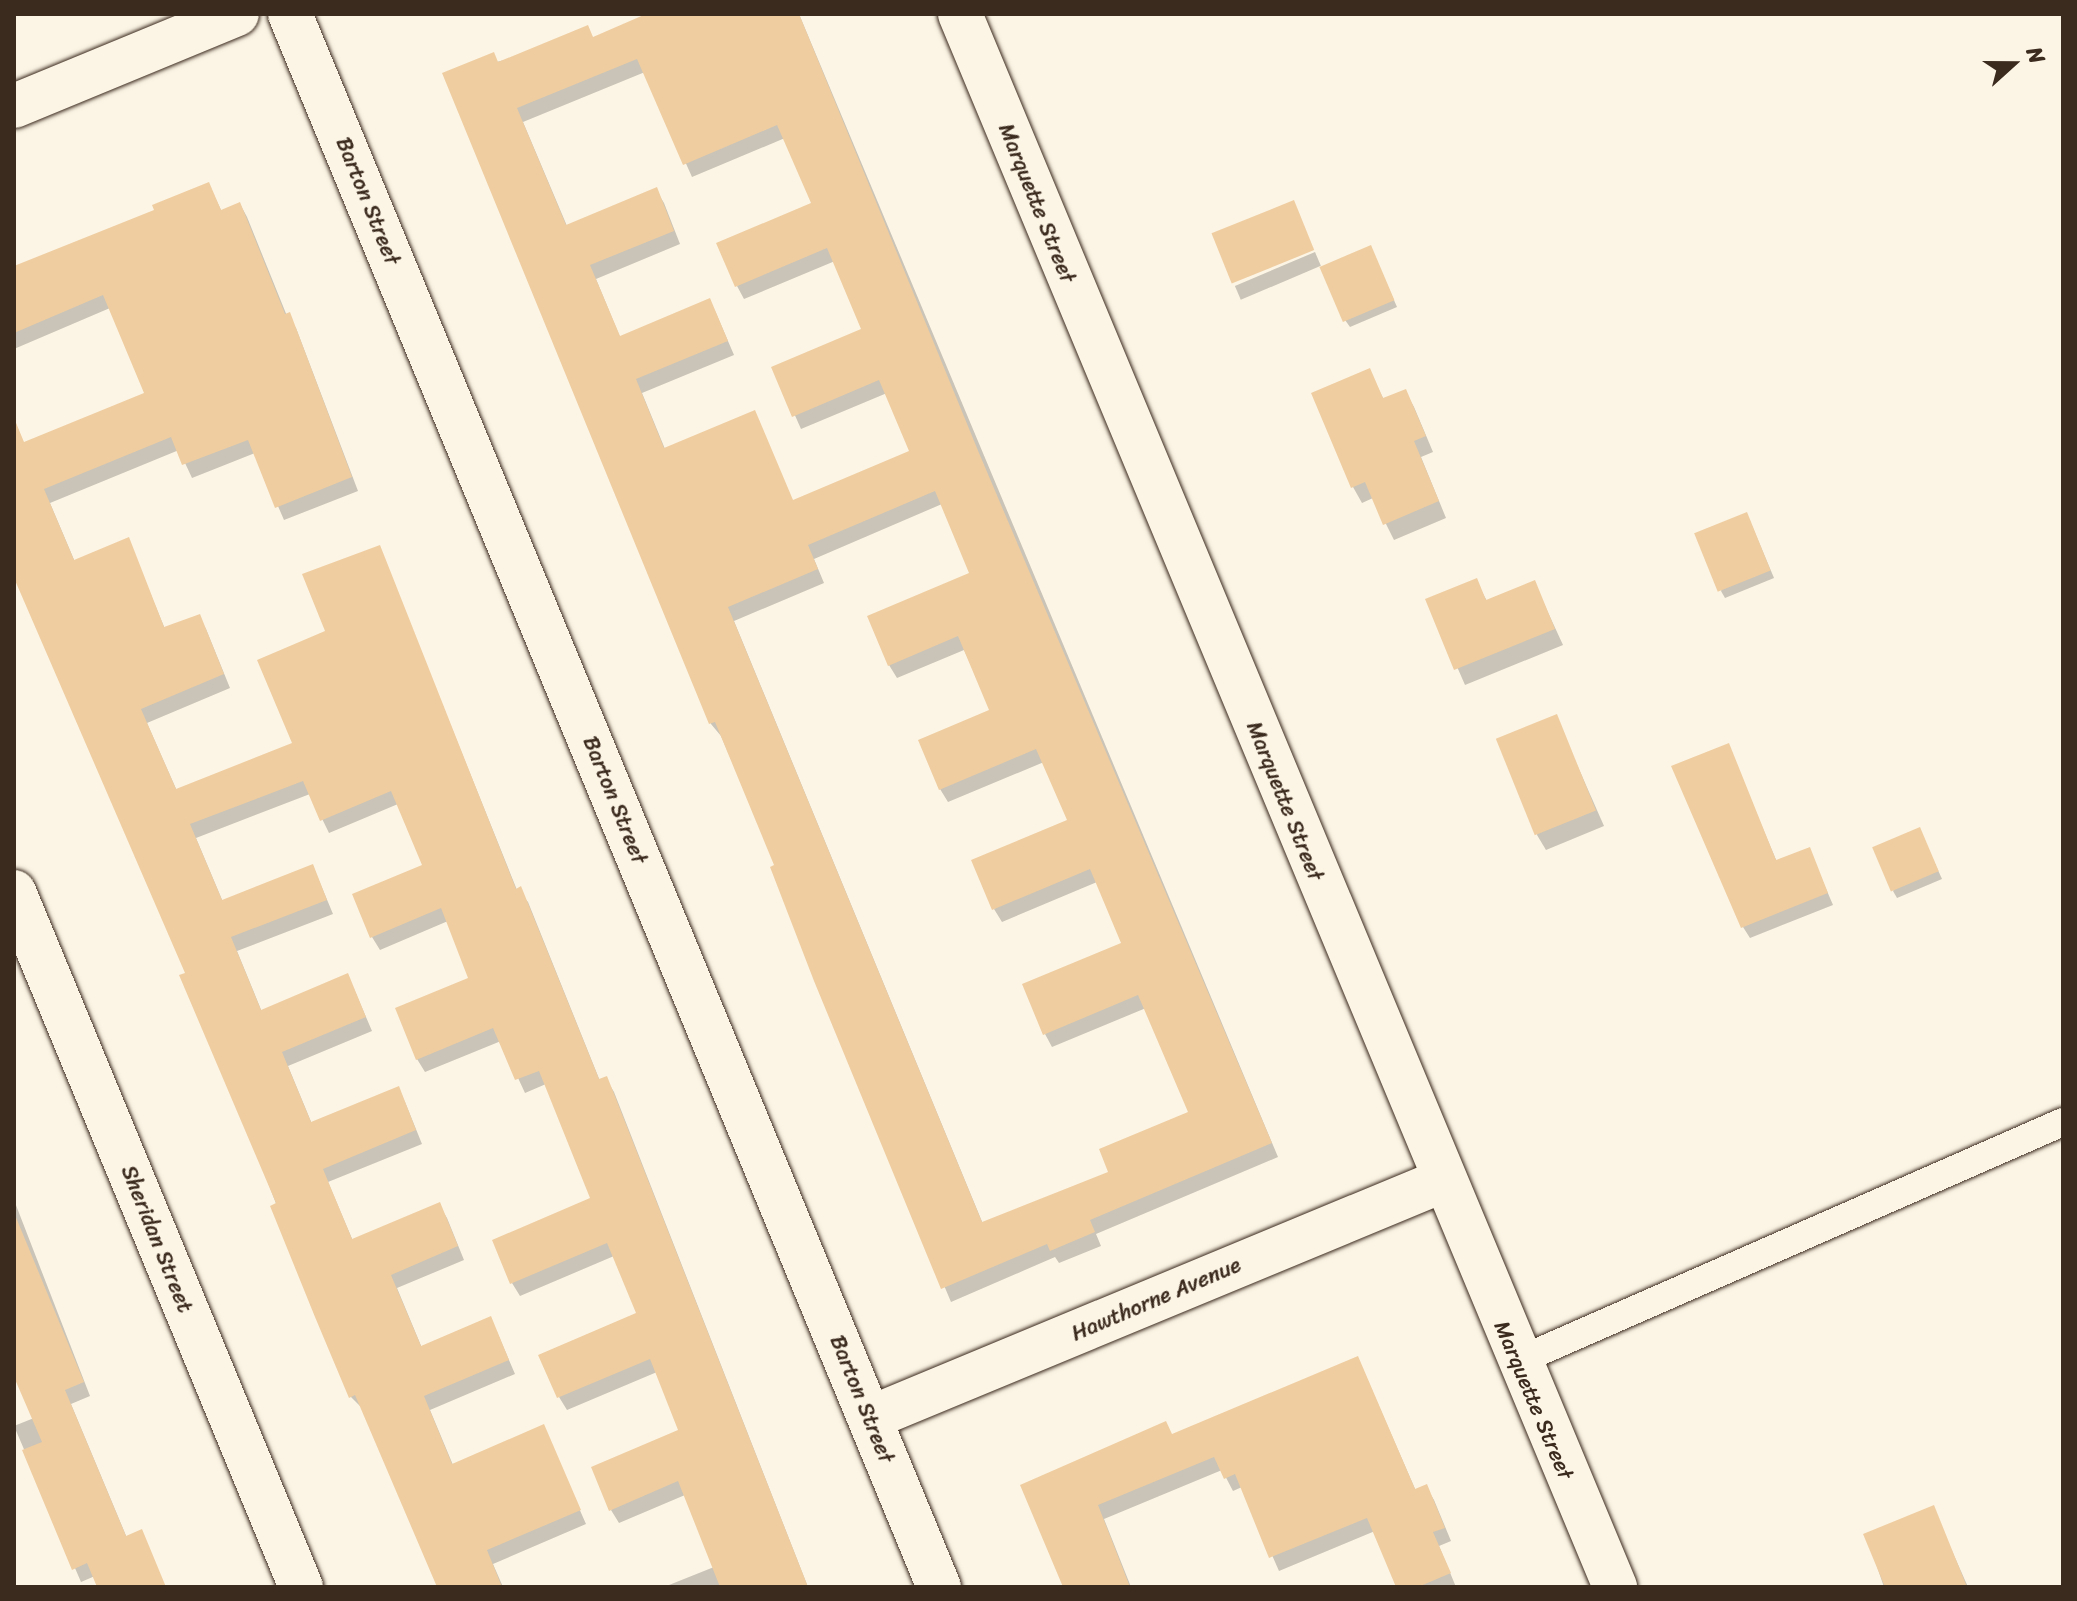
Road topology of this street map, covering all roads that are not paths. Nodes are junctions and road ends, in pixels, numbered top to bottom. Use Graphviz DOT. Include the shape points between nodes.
graph roads {
  1 [pos="237,14"];
  2 [pos="290,14"];
  3 [pos="960,14"];
  4 [pos="14,106"];
  5 [pos="14,892"];
  6 [pos="2063,1122"];
  7 [pos="1442,1181"];
  8 [pos="1518,1361"];
  9 [pos="870,1418"];
  10 [pos="301,1587"];
  11 [pos="939,1587"];
  12 [pos="1615,1587"];
  1 -- 4 [label="street"];
  2 -- 9 [label="street, Barton Street"];
  3 -- 7 [label="street, Marquette Street"];
  5 -- 10 [label="street, Sheridan Street"];
  6 -- 8 [label="lane"];
  7 -- 8 [label="street, Marquette Street"];
  7 -- 9 [label="street, Hawthorne Avenue"];
  8 -- 12 [label="street, Marquette Street"];
  9 -- 11 [label="street, Barton Street"];
}
